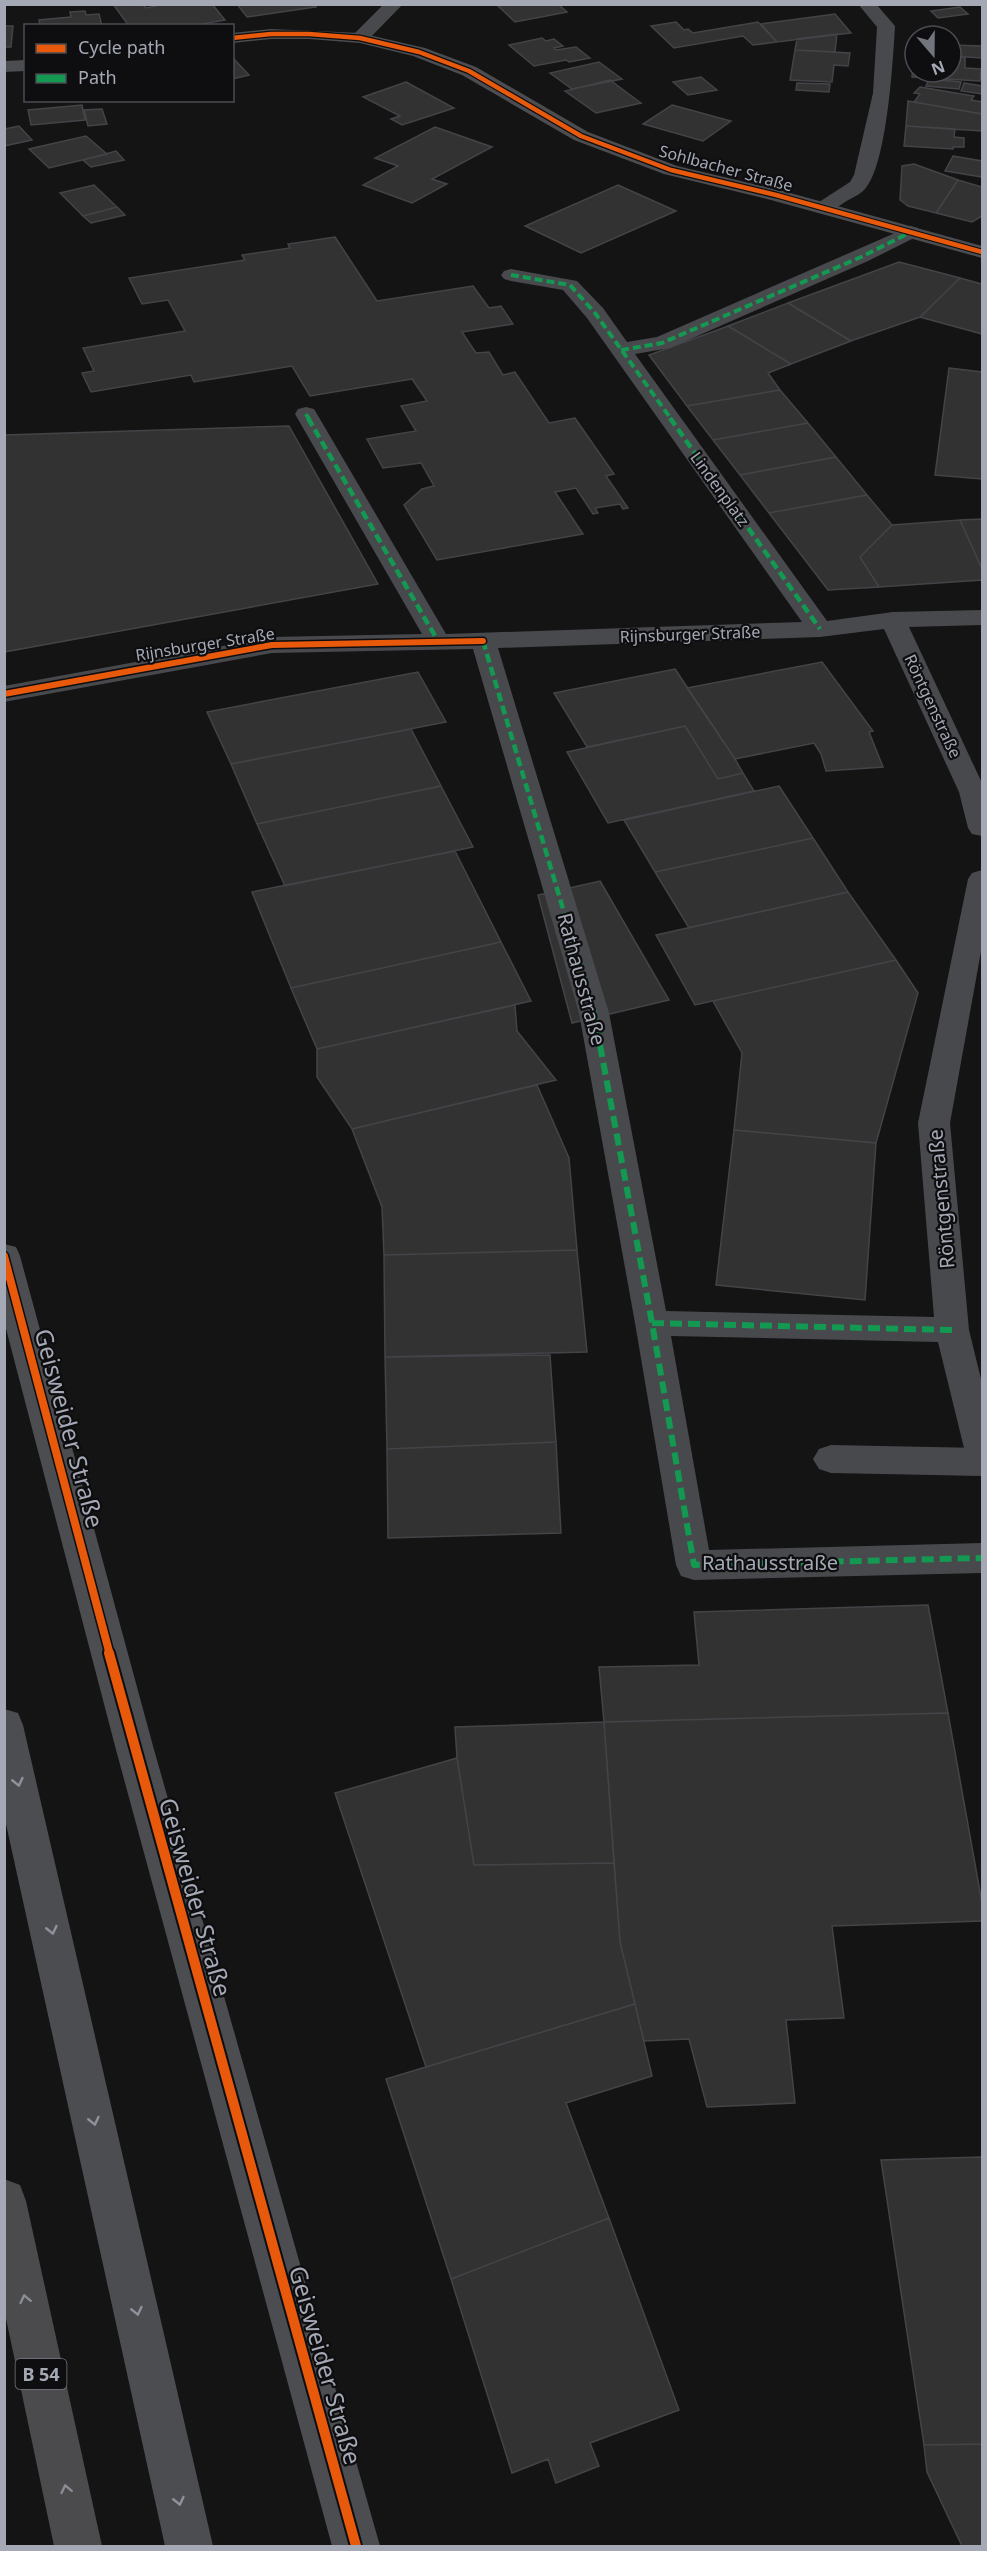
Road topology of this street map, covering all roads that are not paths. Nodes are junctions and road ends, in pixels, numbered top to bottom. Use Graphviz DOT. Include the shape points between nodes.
graph roads {
  1 [pos="395,4"];
  2 [pos="866,4"];
  3 [pos="234,38"];
  4 [pos="360,38"];
  5 [pos="24,65"];
  6 [pos="4,67"];
  7 [pos="823,208"];
  8 [pos="911,232"];
  9 [pos="982,252"];
  10 [pos="511,275"];
  11 [pos="621,350"];
  12 [pos="306,414"];
  13 [pos="982,617"];
  14 [pos="893,620"];
  15 [pos="820,628"];
  16 [pos="483,641"];
  17 [pos="438,642"];
  18 [pos="4,694"];
  19 [pos="982,828"];
  20 [pos="982,879"];
  21 [pos="4,1256"];
  22 [pos="652,1323"];
  23 [pos="952,1330"];
  24 [pos="982,1448"];
  25 [pos="831,1459"];
  26 [pos="982,1462"];
  27 [pos="982,1558"];
  28 [pos="4,1725"];
  29 [pos="4,2200"];
  30 [pos="78,2547"];
  31 [pos="189,2547"];
  32 [pos="357,2547"];
  1 -- 4 [label="street"];
  2 -- 7 [label="street" via="886,26 882,93 864,175 857,186"];
  3 -- 4 [label="main road, Sohlbacher Straße" via="290,33"];
  4 -- 7 [label="main road, Sohlbacher Straße" via="419,52 469,72 581,135 671,170"];
  5 -- 6 [label="main road"];
  7 -- 8 [label="main road, Sohlbacher Straße"];
  8 -- 9 [label="main road, Sohlbacher Straße"];
  8 -- 11 [label="street" via="662,343"];
  10 -- 11 [label="street, Lindenplatz" via="570,285"];
  11 -- 15 [label="street, Lindenplatz"];
  12 -- 17 [label="street"];
  13 -- 14 [label="street, Rijnsburger Straße"];
  14 -- 15 [label="street, Rijnsburger Straße"];
  14 -- 19 [label="street, Röntgenstraße" via="973,792"];
  15 -- 16 [label="street, Rijnsburger Straße"];
  16 -- 17 [label="street, Rijnsburger Straße"];
  16 -- 22 [label="street, Rathausstraße" via="594,1013"];
  17 -- 18 [label="street, Rijnsburger Straße" via="272,645"];
  20 -- 23 [label="street, Röntgenstraße" via="934,1123"];
  21 -- 32 [label="main road, Geisweider Straße" via="134,1746"];
  22 -- 23 [label="street"];
  22 -- 27 [label="street, Rathausstraße" via="694,1565"];
  23 -- 24 [label="street, Röntgenstraße"];
  25 -- 26 [label="street"];
  28 -- 31 [label="main road, one-way"];
  30 -- 29 [label="highway, B 54, one-way"];
}
